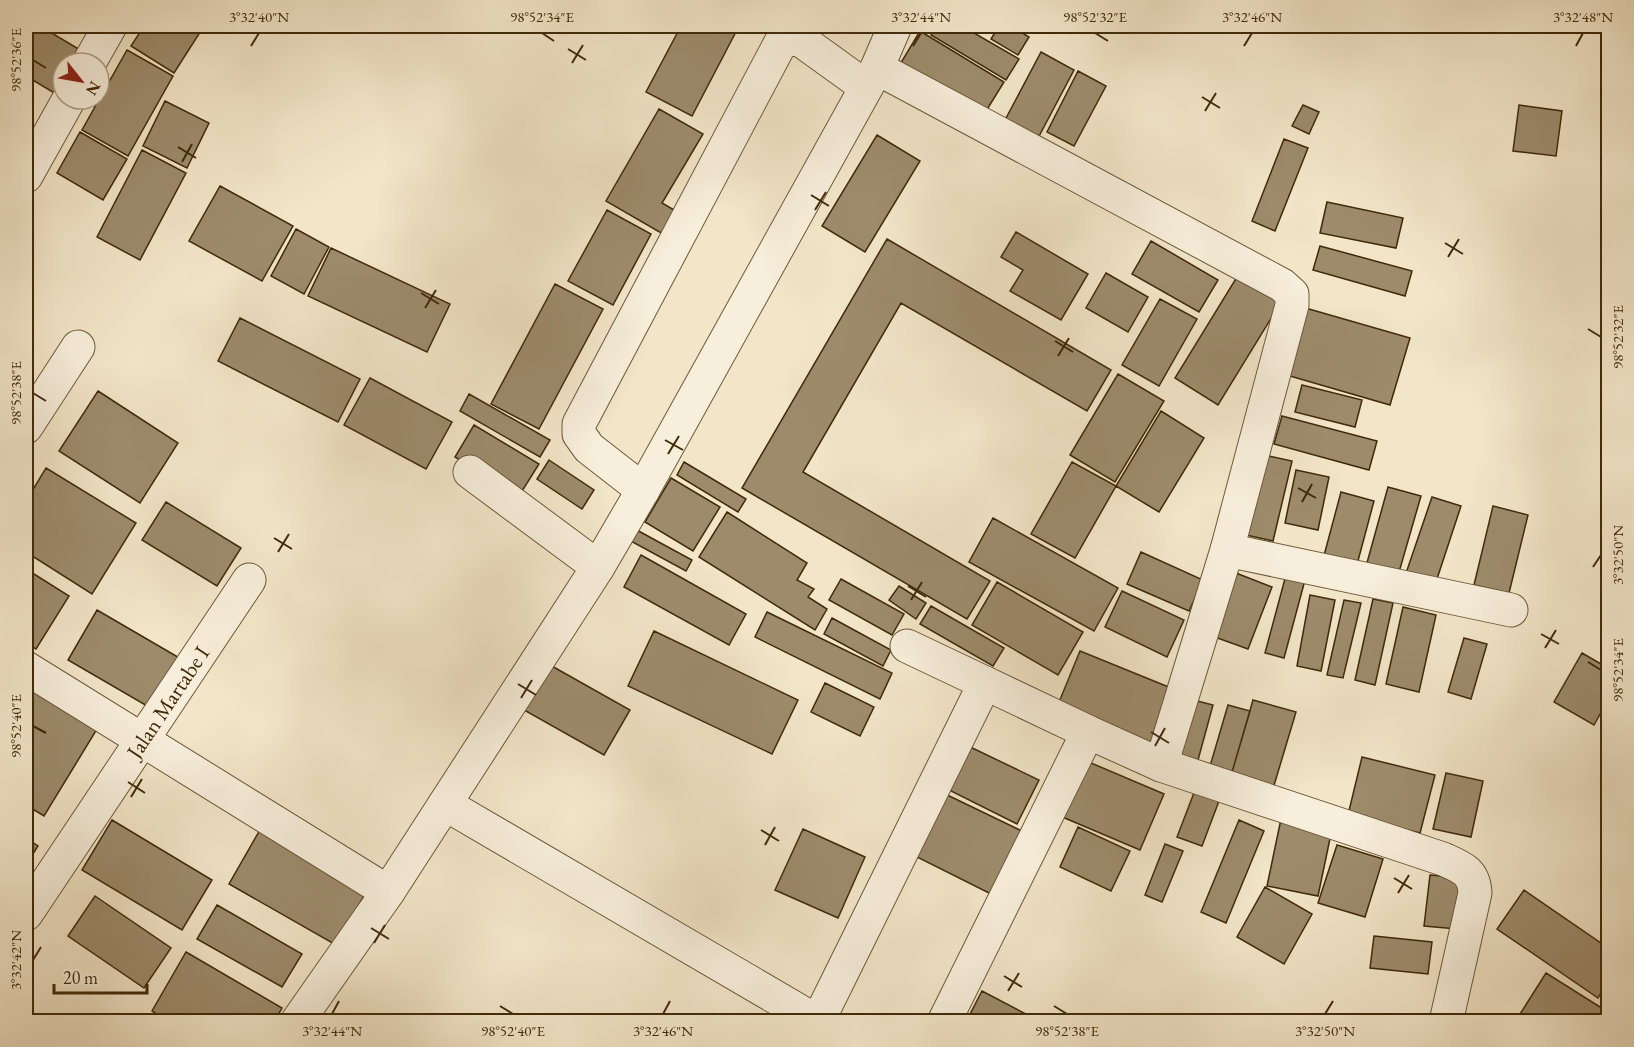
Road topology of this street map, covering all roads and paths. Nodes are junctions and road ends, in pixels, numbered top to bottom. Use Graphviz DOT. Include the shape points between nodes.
graph roads {
  1 [pos="110,26"];
  2 [pos="895,26"];
  3 [pos="96,51"];
  4 [pos="872,78"];
  5 [pos="62,111"];
  6 [pos="26,176"];
  7 [pos="78,347"];
  8 [pos="26,427"];
  9 [pos="470,472"];
  10 [pos="643,490"];
  11 [pos="1227,550"];
  12 [pos="598,567"];
  13 [pos="249,580"];
  14 [pos="1511,610"];
  15 [pos="907,646"];
  16 [pos="26,668"];
  17 [pos="985,683"];
  18 [pos="1088,732"];
  19 [pos="141,740"];
  20 [pos="1161,765"];
  21 [pos="445,804"];
  22 [pos="388,892"];
  23 [pos="26,914"];
  24 [pos="818,1021"];
  25 [pos="297,1022"];
  26 [pos="944,1022"];
  27 [pos="1446,1022"];
  1 -- 3 [label="street"];
  2 -- 4 [label="street"];
  4 -- 10 [label="street"];
  4 -- 10 [label="street" via="798,38 781,42 579,424 579,434 589,448"];
  4 -- 11 [label="street" via="1282,285 1292,294"];
  5 -- 6 [label="street"];
  7 -- 8 [label="street"];
  9 -- 12 [label="street"];
  10 -- 12 [label="street"];
  11 -- 14 [label="street"];
  11 -- 20 [label="street"];
  12 -- 21 [label="street"];
  13 -- 19 [label="street, Jalan Martabe I"];
  15 -- 17 [label="street"];
  16 -- 19 [label="street"];
  17 -- 18 [label="street"];
  17 -- 24 [label="street"];
  18 -- 20 [label="street"];
  18 -- 26 [label="street"];
  19 -- 22 [label="street"];
  19 -- 23 [label="street, Jalan Martabe I"];
  20 -- 27 [label="street" via="1443,860 1469,873 1475,882 1475,893"];
  21 -- 22 [label="street"];
  21 -- 24 [label="street"];
  22 -- 25 [label="street"];
}
